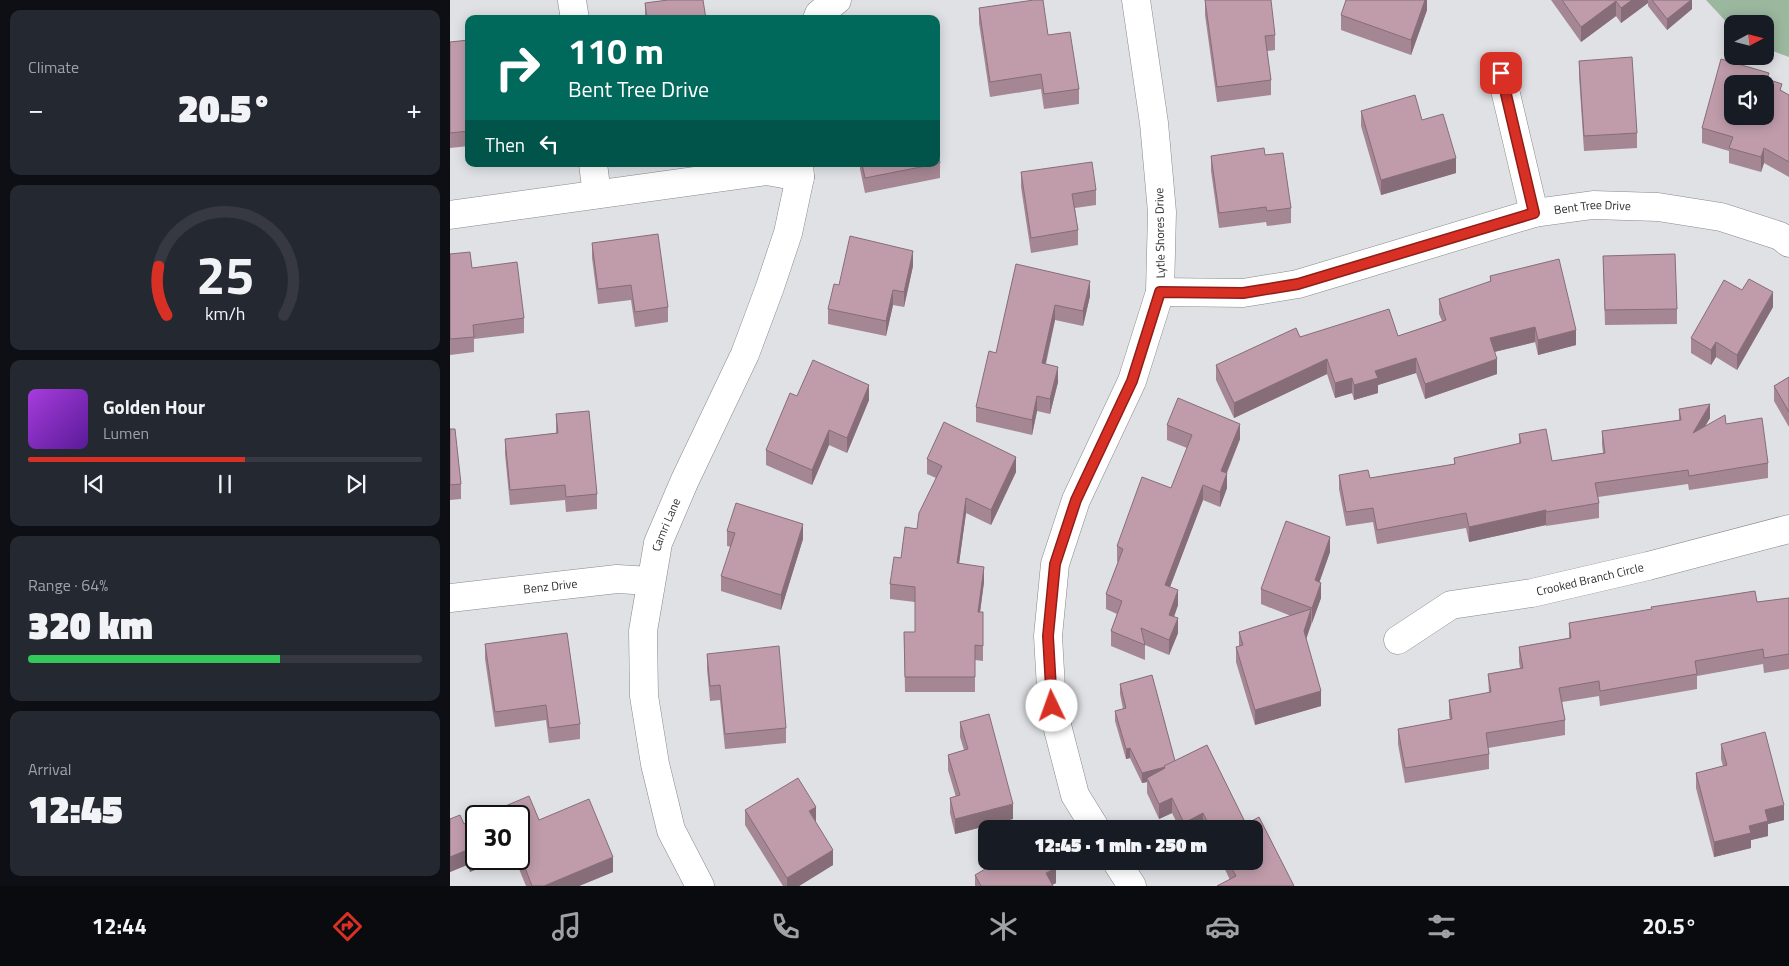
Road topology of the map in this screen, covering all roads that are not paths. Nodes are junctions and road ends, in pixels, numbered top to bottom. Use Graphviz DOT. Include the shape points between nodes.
graph roads {
  1 [pos="837,0"];
  2 [pos="1136,0"];
  3 [pos="819,15"];
  4 [pos="1501,73"];
  5 [pos="593,167"];
  6 [pos="799,171"];
  7 [pos="597,194"];
  8 [pos="1534,213"];
  9 [pos="450,215"];
  10 [pos="1789,243"];
  11 [pos="1160,292"];
  12 [pos="1789,529"];
  13 [pos="651,581"];
  14 [pos="450,598"];
  15 [pos="1398,640"];
  16 [pos="1090,820"];
  17 [pos="1122,870"];
  18 [pos="700,886"];
  19 [pos="1132,886"];
  1 -- 3 [label="street"];
  2 -- 11 [label="street, Lytle Shores Drive" via="1154,123 1162,212"];
  4 -- 8 [label="street"];
  5 -- 7 [label="street"];
  6 -- 7 [label="street, Camri Lane" via="766,171"];
  6 -- 13 [label="street, Camri Lane" via="788,233 770,287 745,354 658,543"];
  7 -- 9 [label="street, Camri Lane"];
  8 -- 10 [label="street, Bent Tree Drive" via="1593,205 1658,207 1721,216 1780,236"];
  8 -- 11 [label="street, Bent Tree Drive" via="1298,284 1243,293"];
  11 -- 16 [label="street, Lytle Shores Drive" via="1132,381 1076,500 1055,564 1048,636 1052,706 1075,795"];
  12 -- 15 [label="street, Crooked Branch Circle" via="1532,593 1451,605"];
  13 -- 14 [label="street, Benz Drive" via="616,579"];
  13 -- 18 [label="street, Camri Lane" via="643,631 644,696 653,755 671,830"];
  17 -- 19 [label="street"];
}
